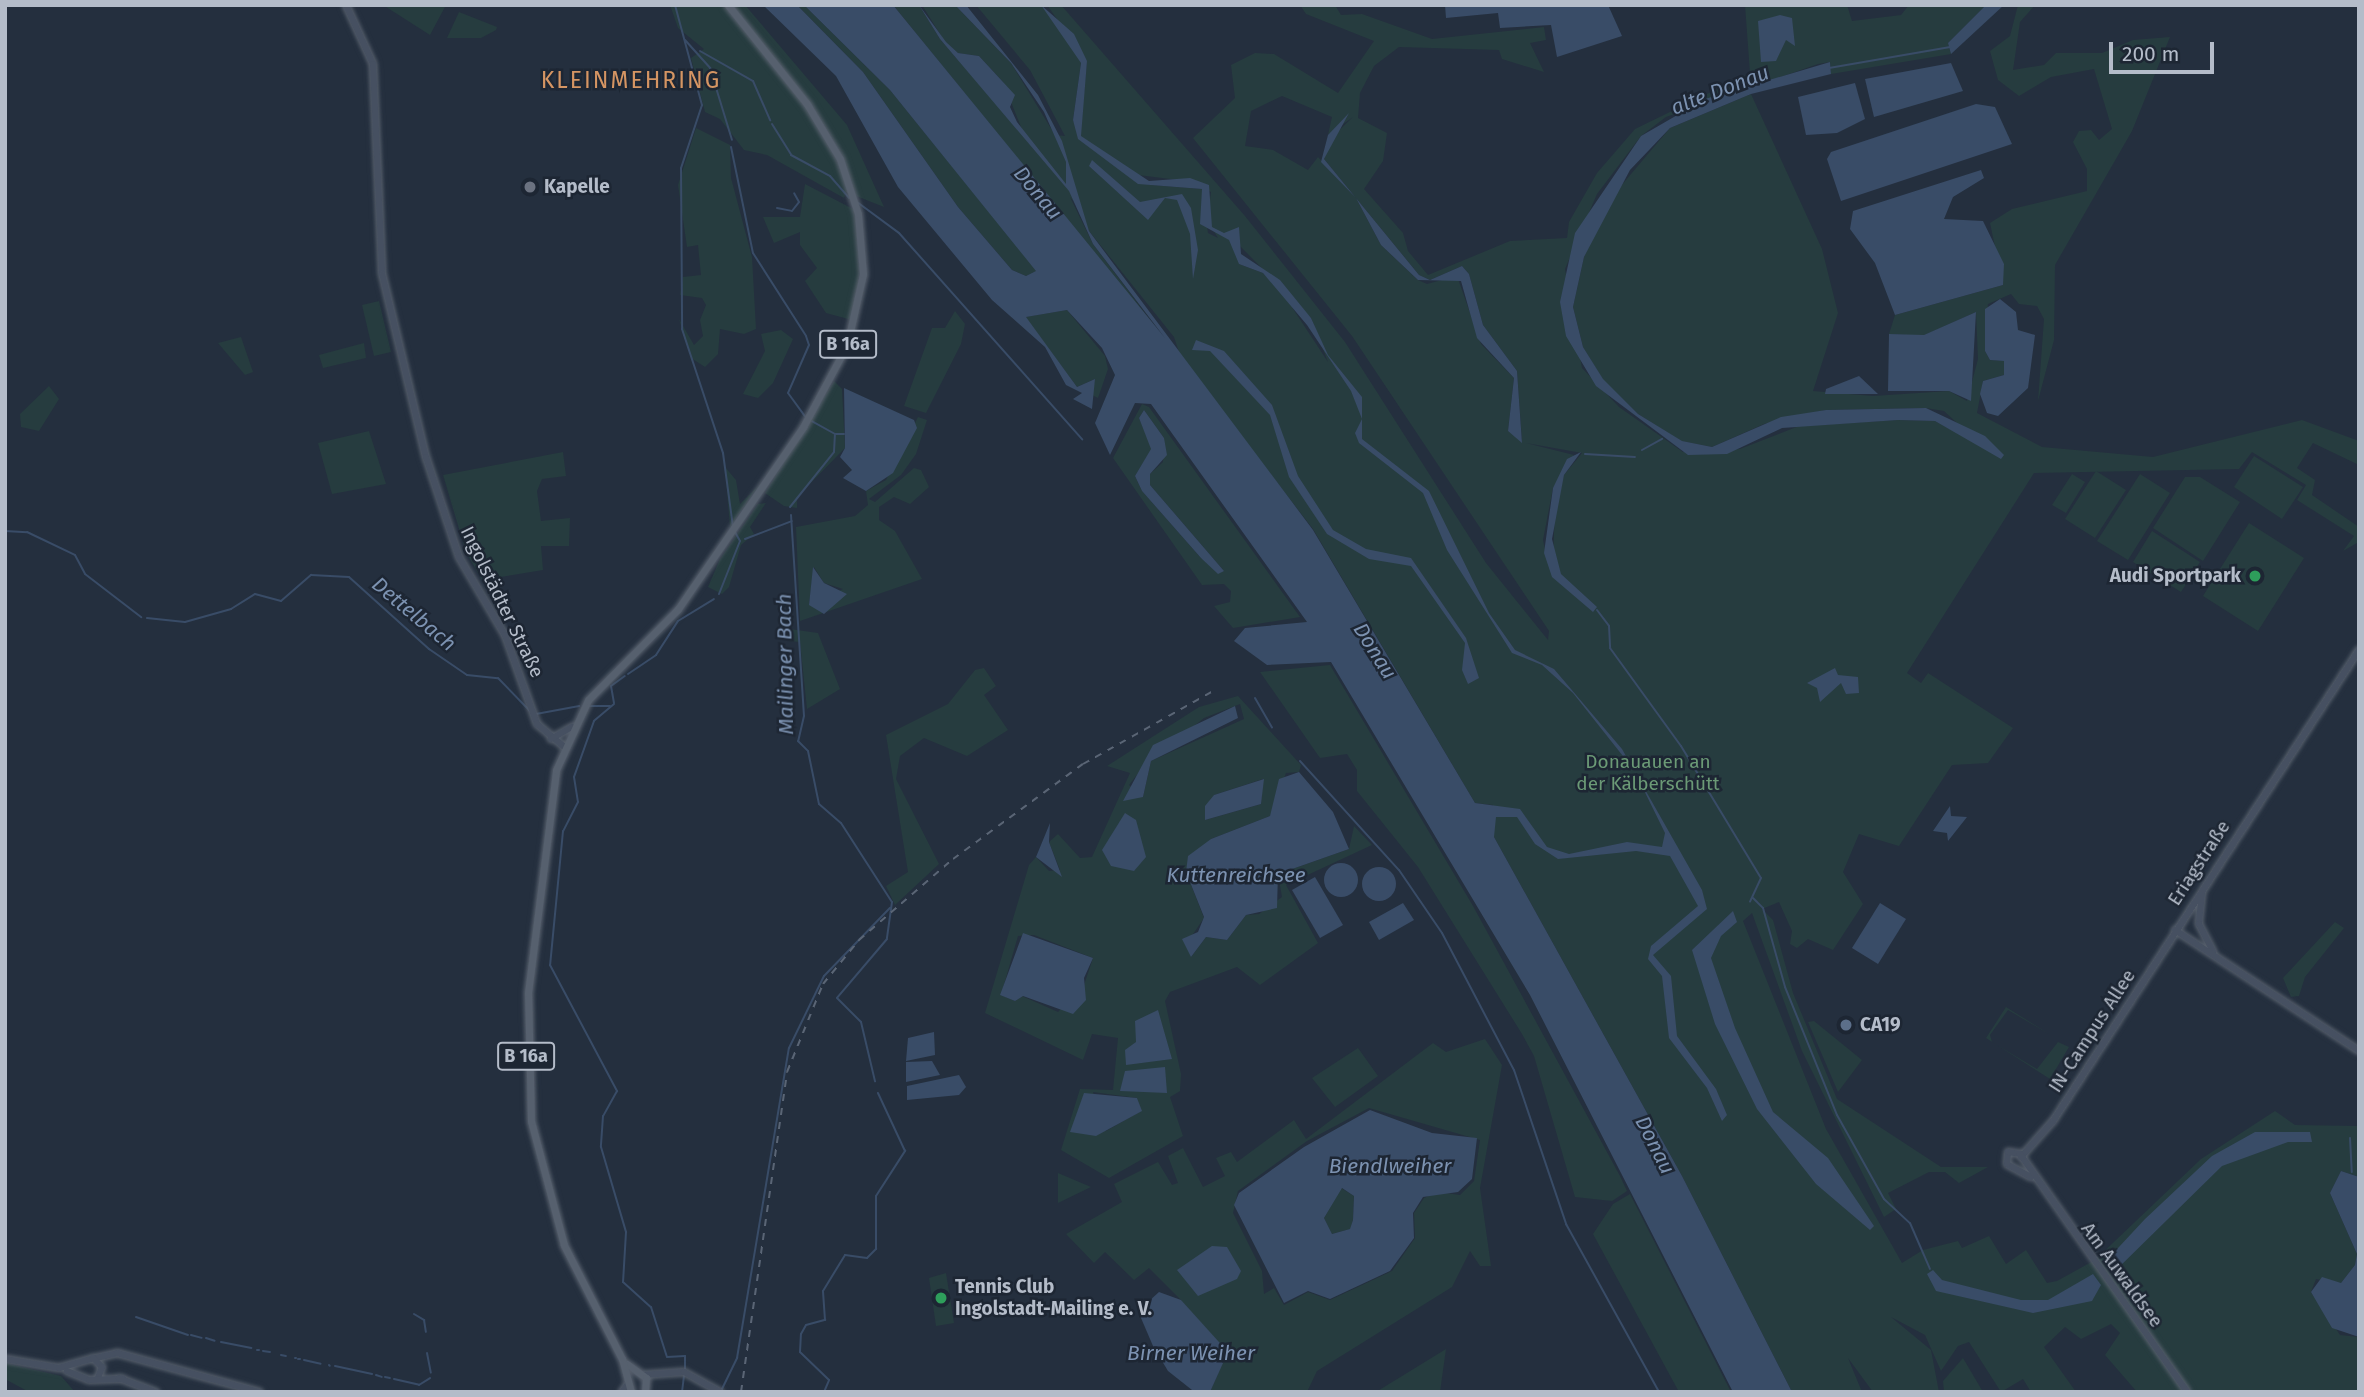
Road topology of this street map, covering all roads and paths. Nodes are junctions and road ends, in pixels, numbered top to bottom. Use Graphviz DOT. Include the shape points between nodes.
graph roads {
  1 [pos="346,5"];
  2 [pos="728,5"];
  3 [pos="2359,650"];
  4 [pos="572,727"];
  5 [pos="549,739"];
  6 [pos="563,746"];
  7 [pos="2204,885"];
  8 [pos="2175,930"];
  9 [pos="2216,956"];
  10 [pos="2359,1051"];
  11 [pos="2019,1159"];
  12 [pos="5,1359"];
  13 [pos="622,1359"];
  14 [pos="81,1363"];
  15 [pos="100,1363"];
  16 [pos="59,1368"];
  17 [pos="659,1373"];
  18 [pos="82,1375"];
  19 [pos="640,1375"];
  20 [pos="98,1378"];
  21 [pos="123,1380"];
  22 [pos="629,1385"];
  23 [pos="647,1389"];
  24 [pos="719,1391"];
  25 [pos="156,1392"];
  26 [pos="260,1392"];
  27 [pos="622,1392"];
  28 [pos="2187,1392"];
  1 -- 5 [label="street, Ingolstädter Straße" via="373,64 382,273 415,420 458,557 505,635 534,718"];
  2 -- 4 [label="main road, B 16a" via="818,121 853,191 863,274 854,326 833,378 759,496 678,609 597,690"];
  3 -- 7 [label="street, Eriagstraße"];
  4 -- 5 [label="street"];
  4 -- 6 [label="main road, B 16a"];
  5 -- 6 [label="street, Ingolstädter Straße"];
  6 -- 13 [label="main road, B 16a" via="549,807 528,993 528,1100 550,1208"];
  7 -- 8 [label="street, Eriagstraße"];
  7 -- 9 [label="street" via="2199,924"];
  8 -- 9 [label="street, Eriagstraße"];
  8 -- 11 [label="street, IN-Campus Allee" via="2053,1121"];
  9 -- 10 [label="street, Eriagstraße"];
  11 -- 28 [label="street, Am Auwaldsee"];
  12 -- 16 [label="street"];
  13 -- 19 [label="main road, B 16a"];
  13 -- 22 [label="main road, B 16a"];
  14 -- 15 [label="street"];
  14 -- 16 [label="street"];
  14 -- 18 [label="street"];
  15 -- 20 [label="street"];
  15 -- 21 [label="street"];
  15 -- 26 [label="street" via="109,1353"];
  16 -- 18 [label="street"];
  17 -- 19 [label="street"];
  17 -- 23 [label="street"];
  17 -- 24 [label="street" via="691,1374"];
  18 -- 20 [label="street"];
  19 -- 22 [label="main road"];
  19 -- 23 [label="main road"];
  20 -- 21 [label="street"];
  21 -- 25 [label="street"];
  22 -- 27 [label="street"];
}
